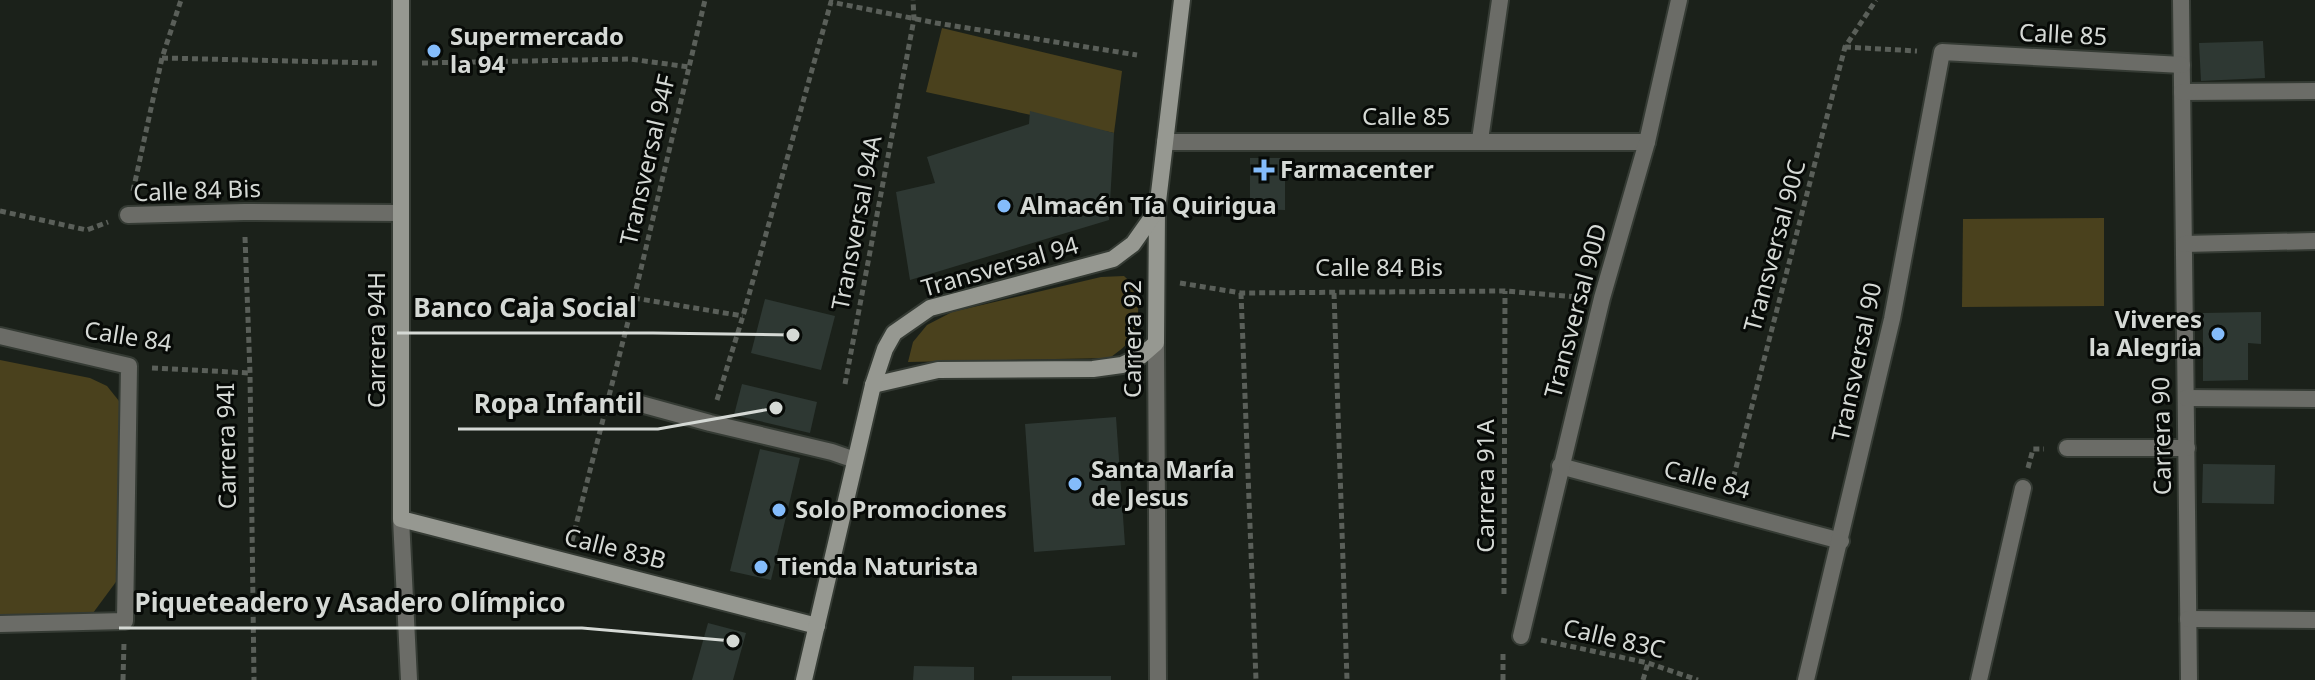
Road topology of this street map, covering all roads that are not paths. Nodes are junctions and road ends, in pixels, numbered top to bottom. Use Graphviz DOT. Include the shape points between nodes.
graph roads {
  1 [pos="401,0"];
  2 [pos="1182,0"];
  3 [pos="1500,0"];
  4 [pos="1679,0"];
  5 [pos="2181,0"];
  6 [pos="1942,52"];
  7 [pos="2182,65"];
  8 [pos="2315,91"];
  9 [pos="2182,92"];
  10 [pos="1480,140"];
  11 [pos="1165,142"];
  12 [pos="1647,142"];
  13 [pos="1157,210"];
  14 [pos="401,213"];
  15 [pos="128,215"];
  16 [pos="2315,241"];
  17 [pos="2184,244"];
  18 [pos="0,336"];
  19 [pos="1156,343"];
  20 [pos="873,385"];
  21 [pos="2186,398"];
  22 [pos="2315,399"];
  23 [pos="637,403"];
  24 [pos="2067,448"];
  25 [pos="2187,448"];
  26 [pos="855,460"];
  27 [pos="1560,466"];
  28 [pos="2023,488"];
  29 [pos="401,519"];
  30 [pos="1841,541"];
  31 [pos="2188,619"];
  32 [pos="2315,620"];
  33 [pos="0,624"];
  34 [pos="817,626"];
  35 [pos="1521,636"];
  36 [pos="409,680"];
  37 [pos="804,680"];
  38 [pos="1158,680"];
  39 [pos="1806,680"];
  40 [pos="1979,680"];
  41 [pos="2189,680"];
  1 -- 14 [label="main road, Carrera 94H"];
  2 -- 11 [label="main road, Carrera 92"];
  3 -- 10 [label="street"];
  4 -- 12 [label="street, Transversal 90D"];
  5 -- 7 [label="street, Carrera 90"];
  6 -- 7 [label="street, Calle 85"];
  6 -- 30 [label="street, Transversal 90" via="1892,319"];
  7 -- 9 [label="street, Carrera 90"];
  8 -- 9 [label="street"];
  9 -- 17 [label="street, Carrera 90"];
  10 -- 11 [label="street, Calle 85"];
  10 -- 12 [label="street, Calle 85"];
  11 -- 13 [label="main road, Carrera 92"];
  12 -- 27 [label="street, Transversal 90D"];
  13 -- 19 [label="main road, Carrera 92"];
  13 -- 20 [label="main road, Transversal 94" via="1133,244 1113,259 930,308 910,320 894,333"];
  14 -- 15 [label="street, Calle 84 Bis"];
  14 -- 29 [label="main road, Carrera 94H"];
  16 -- 17 [label="street"];
  17 -- 21 [label="street, Carrera 90"];
  18 -- 33 [label="street, Calle 84" via="129,366 125,621"];
  19 -- 20 [label="main road" via="1122,365 938,370"];
  19 -- 38 [label="street, Carrera 92"];
  20 -- 26 [label="main road, Transversal 94"];
  21 -- 22 [label="street"];
  21 -- 25 [label="street, Carrera 90"];
  23 -- 26 [label="street"];
  24 -- 25 [label="street"];
  25 -- 31 [label="street, Carrera 90"];
  26 -- 34 [label="main road, Transversal 94"];
  27 -- 30 [label="street, Calle 84"];
  27 -- 35 [label="street, Transversal 90D"];
  28 -- 40 [label="street"];
  29 -- 34 [label="main road, Calle 83B"];
  29 -- 36 [label="street, Carrera 94H"];
  30 -- 39 [label="street, Transversal 90"];
  31 -- 32 [label="street"];
  31 -- 41 [label="street, Carrera 90"];
  34 -- 37 [label="main road, Transversal 94"];
}
